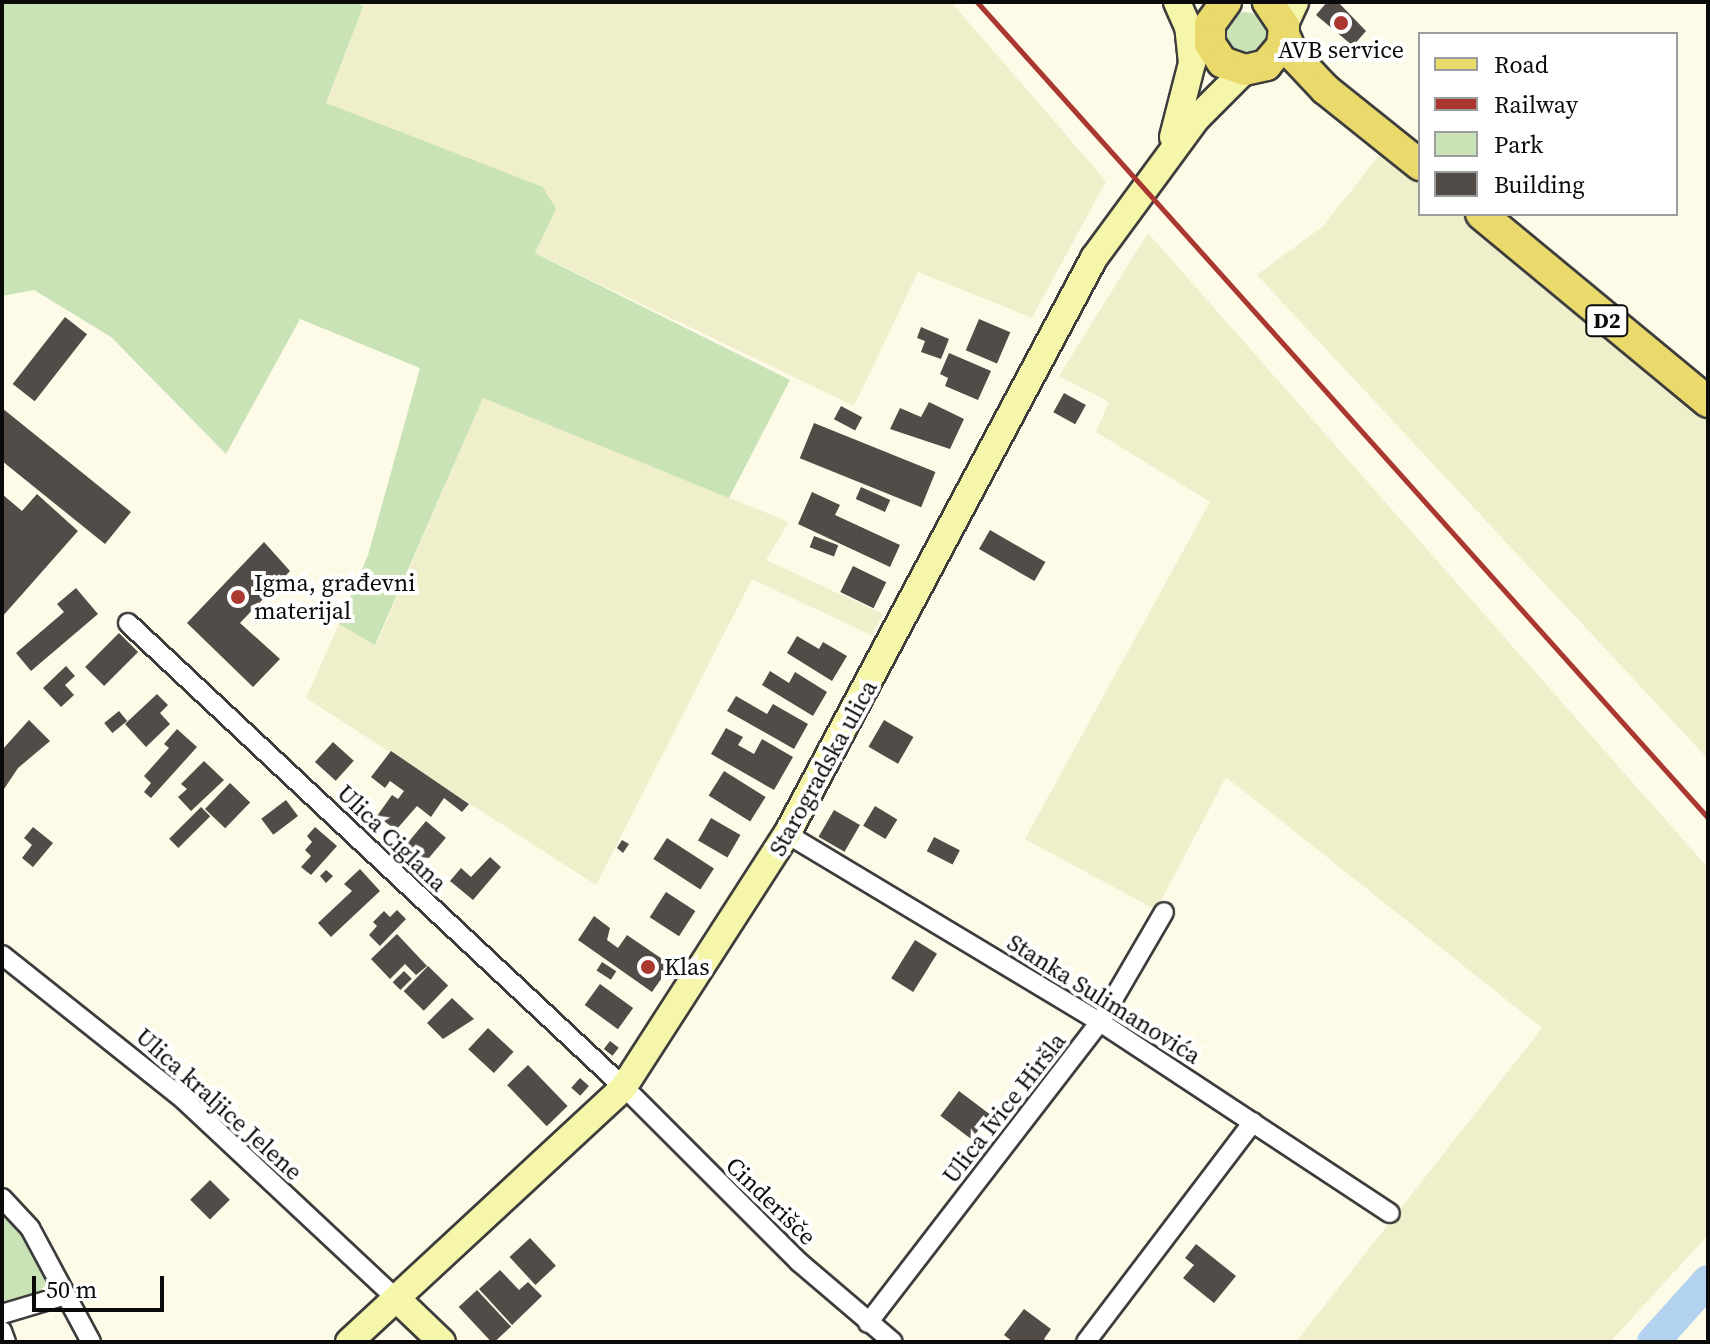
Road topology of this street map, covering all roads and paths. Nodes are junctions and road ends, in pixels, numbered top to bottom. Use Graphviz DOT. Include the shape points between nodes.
graph roads {
  1 [pos="1177,2"];
  2 [pos="1283,16"];
  3 [pos="1212,20"];
  4 [pos="1256,68"];
  5 [pos="1325,89"];
  6 [pos="1197,118"];
  7 [pos="1167,158"];
  8 [pos="1418,163"];
  9 [pos="1483,216"];
  10 [pos="1708,402"];
  11 [pos="128,623"];
  12 [pos="787,834"];
  13 [pos="1164,912"];
  14 [pos="2,955"];
  15 [pos="1100,1022"];
  16 [pos="623,1088"];
  17 [pos="1253,1122"];
  18 [pos="2,1198"];
  19 [pos="1390,1213"];
  20 [pos="66,1295"];
  21 [pos="397,1299"];
  22 [pos="2,1314"];
  23 [pos="868,1323"];
  24 [pos="2,1331"];
  25 [pos="6,1342"];
  26 [pos="91,1342"];
  27 [pos="349,1342"];
  28 [pos="442,1342"];
  29 [pos="893,1342"];
  30 [pos="1086,1342"];
  1 -- 7 [label="main road" via="1188,27 1192,63"];
  2 -- 4 [label="main road" via="1275,57"];
  2 -- 5 [label="main road" via="1293,55"];
  3 -- 4 [label="main road" via="1222,62"];
  3 -- 6 [label="main road, Starogradska ulica" via="1213,76"];
  4 -- 5 [label="main road"];
  4 -- 6 [label="main road, Starogradska ulica"];
  5 -- 8 [label="main road"];
  6 -- 7 [label="main road, Starogradska ulica"];
  7 -- 12 [label="main road, Starogradska ulica" via="1094,258 1053,330"];
  9 -- 10 [label="main road, D2"];
  11 -- 16 [label="street, Ulica Ciglana"];
  12 -- 15 [label="street, Stanka Sulimanovića"];
  12 -- 16 [label="main road, Starogradska ulica"];
  13 -- 15 [label="street, Ulica Ivice Hiršla"];
  14 -- 21 [label="street, Ulica kraljice Jelene" via="184,1100"];
  15 -- 17 [label="street, Stanka Sulimanovića"];
  15 -- 23 [label="street, Ulica Ivice Hiršla"];
  16 -- 21 [label="main road, Starogradska ulica"];
  16 -- 23 [label="street, Cinderišče"];
  17 -- 19 [label="street, Stanka Sulimanovića"];
  17 -- 30 [label="street"];
  18 -- 20 [label="street" via="30,1228"];
  20 -- 22 [label="street"];
  20 -- 26 [label="street"];
  21 -- 27 [label="main road, Starogradska ulica"];
  21 -- 28 [label="main road"];
  23 -- 29 [label="street, Cinderišče"];
  24 -- 25 [label="street"];
}
